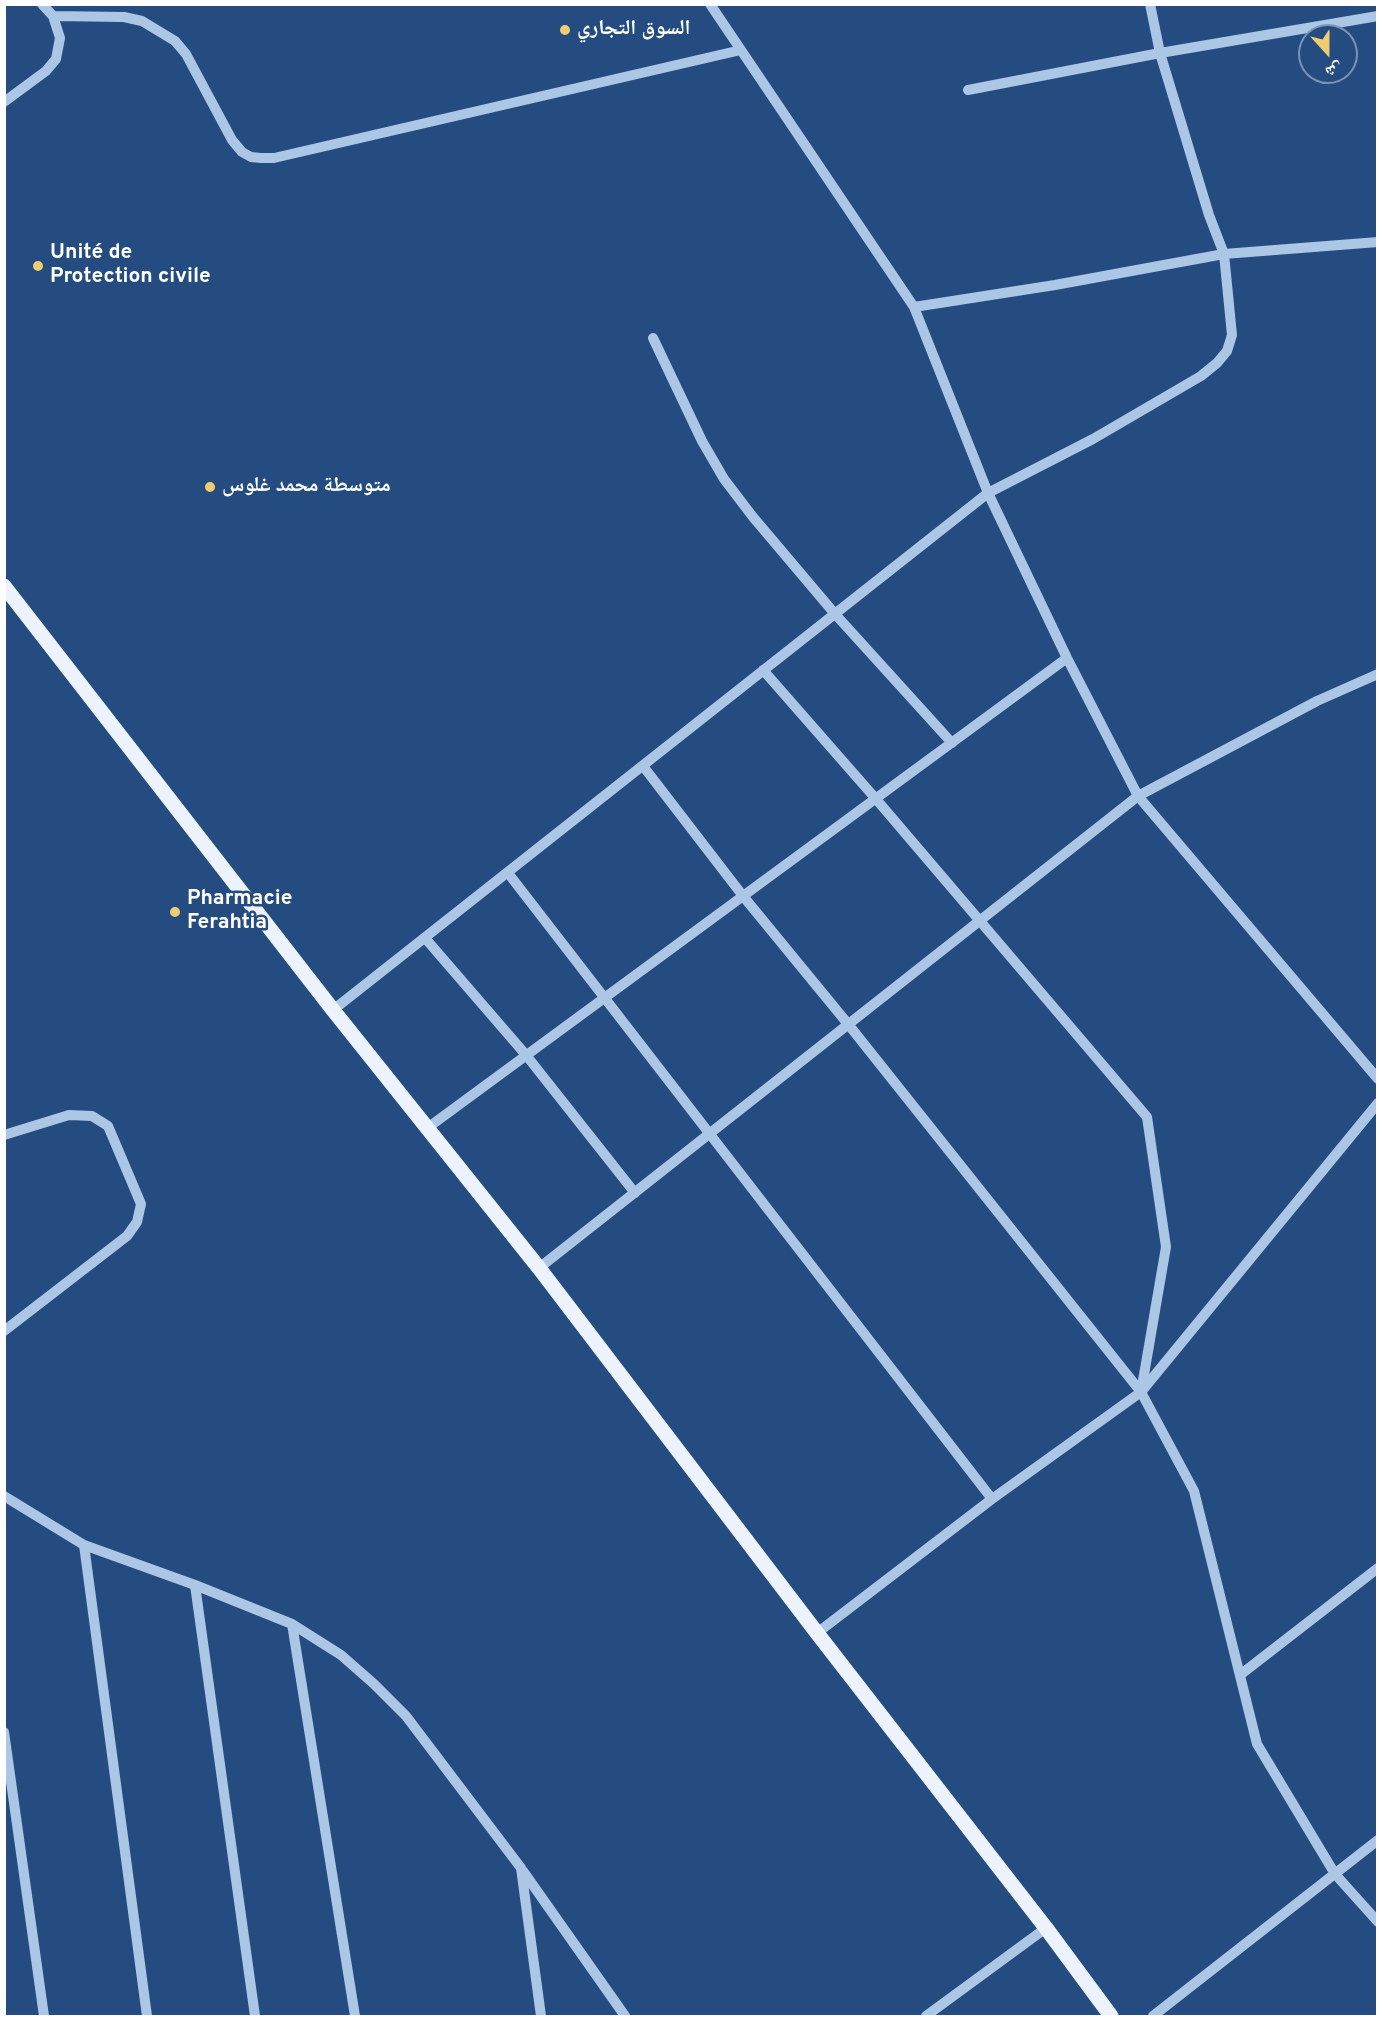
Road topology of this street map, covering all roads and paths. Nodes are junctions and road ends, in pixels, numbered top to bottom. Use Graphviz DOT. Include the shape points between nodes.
graph roads {
  1 [pos="42,4"];
  2 [pos="710,4"];
  3 [pos="1150,4"];
  4 [pos="53,16"];
  5 [pos="1377,16"];
  6 [pos="741,50"];
  7 [pos="1160,53"];
  8 [pos="968,90"];
  9 [pos="4,102"];
  10 [pos="1377,242"];
  11 [pos="1224,254"];
  12 [pos="914,307"];
  13 [pos="653,338"];
  14 [pos="988,493"];
  15 [pos="4,585"];
  16 [pos="835,614"];
  17 [pos="1067,658"];
  18 [pos="763,670"];
  19 [pos="1377,675"];
  20 [pos="952,743"];
  21 [pos="643,766"];
  22 [pos="1138,796"];
  23 [pos="876,799"];
  24 [pos="508,873"];
  25 [pos="743,896"];
  26 [pos="979,921"];
  27 [pos="425,938"];
  28 [pos="604,998"];
  29 [pos="333,1010"];
  30 [pos="848,1024"];
  31 [pos="526,1056"];
  32 [pos="1377,1079"];
  33 [pos="1377,1103"];
  34 [pos="426,1129"];
  35 [pos="709,1134"];
  36 [pos="4,1135"];
  37 [pos="635,1192"];
  38 [pos="539,1268"];
  39 [pos="4,1331"];
  40 [pos="1141,1392"];
  41 [pos="4,1496"];
  42 [pos="992,1499"];
  43 [pos="84,1545"];
  44 [pos="1377,1568"];
  45 [pos="195,1585"];
  46 [pos="292,1624"];
  47 [pos="817,1633"];
  48 [pos="1240,1675"];
  49 [pos="4,1732"];
  50 [pos="1377,1840"];
  51 [pos="521,1868"];
  52 [pos="1335,1874"];
  53 [pos="1377,1922"];
  54 [pos="1046,1928"];
  55 [pos="44,2016"];
  56 [pos="147,2016"];
  57 [pos="255,2016"];
  58 [pos="356,2016"];
  59 [pos="541,2016"];
  60 [pos="625,2016"];
  61 [pos="926,2016"];
  62 [pos="1111,2016"];
  63 [pos="1153,2016"];
  1 -- 4 [label="street"];
  2 -- 6 [label="street"];
  3 -- 7 [label="street"];
  4 -- 6 [label="street" via="124,17 142,21 175,40 237,146 251,157 261,158"];
  4 -- 9 [label="street" via="60,38 56,59"];
  5 -- 7 [label="street"];
  6 -- 12 [label="street"];
  7 -- 8 [label="street"];
  7 -- 11 [label="street"];
  10 -- 11 [label="street"];
  11 -- 12 [label="street"];
  11 -- 14 [label="street" via="1232,335 1227,351 1217,363 1202,376 1093,439"];
  12 -- 14 [label="street"];
  13 -- 16 [label="street" via="724,479"];
  14 -- 16 [label="street"];
  14 -- 17 [label="street"];
  15 -- 29 [label="main road"];
  16 -- 18 [label="street"];
  16 -- 20 [label="street"];
  17 -- 20 [label="street"];
  17 -- 22 [label="street"];
  18 -- 21 [label="street"];
  18 -- 23 [label="street"];
  19 -- 22 [label="street" via="1317,701"];
  20 -- 23 [label="street"];
  21 -- 24 [label="street"];
  21 -- 25 [label="street"];
  22 -- 26 [label="street"];
  22 -- 32 [label="street"];
  23 -- 25 [label="street"];
  23 -- 26 [label="street"];
  24 -- 27 [label="street"];
  24 -- 28 [label="street"];
  25 -- 28 [label="street"];
  25 -- 30 [label="street"];
  26 -- 30 [label="street"];
  26 -- 40 [label="street" via="1147,1117 1166,1247"];
  27 -- 29 [label="street"];
  27 -- 31 [label="street"];
  28 -- 31 [label="street"];
  28 -- 35 [label="street"];
  29 -- 34 [label="main road"];
  30 -- 35 [label="street"];
  30 -- 40 [label="street"];
  31 -- 34 [label="street"];
  31 -- 37 [label="street"];
  33 -- 40 [label="street"];
  34 -- 38 [label="main road"];
  35 -- 37 [label="street"];
  35 -- 42 [label="street"];
  36 -- 39 [label="street" via="69,1115 92,1116 108,1126 141,1204 137,1222 127,1236"];
  37 -- 38 [label="street"];
  38 -- 47 [label="main road"];
  40 -- 42 [label="street"];
  40 -- 48 [label="street" via="1194,1491"];
  41 -- 43 [label="street"];
  42 -- 47 [label="street"];
  43 -- 45 [label="street"];
  43 -- 56 [label="street"];
  44 -- 48 [label="street"];
  45 -- 46 [label="street"];
  45 -- 57 [label="street"];
  46 -- 51 [label="street" via="341,1655 406,1716"];
  46 -- 58 [label="street"];
  47 -- 54 [label="main road"];
  48 -- 52 [label="street" via="1257,1743"];
  49 -- 55 [label="street"];
  50 -- 52 [label="street"];
  51 -- 59 [label="street"];
  51 -- 60 [label="street"];
  52 -- 53 [label="street"];
  52 -- 63 [label="street"];
  54 -- 61 [label="street"];
  54 -- 62 [label="main road"];
}
